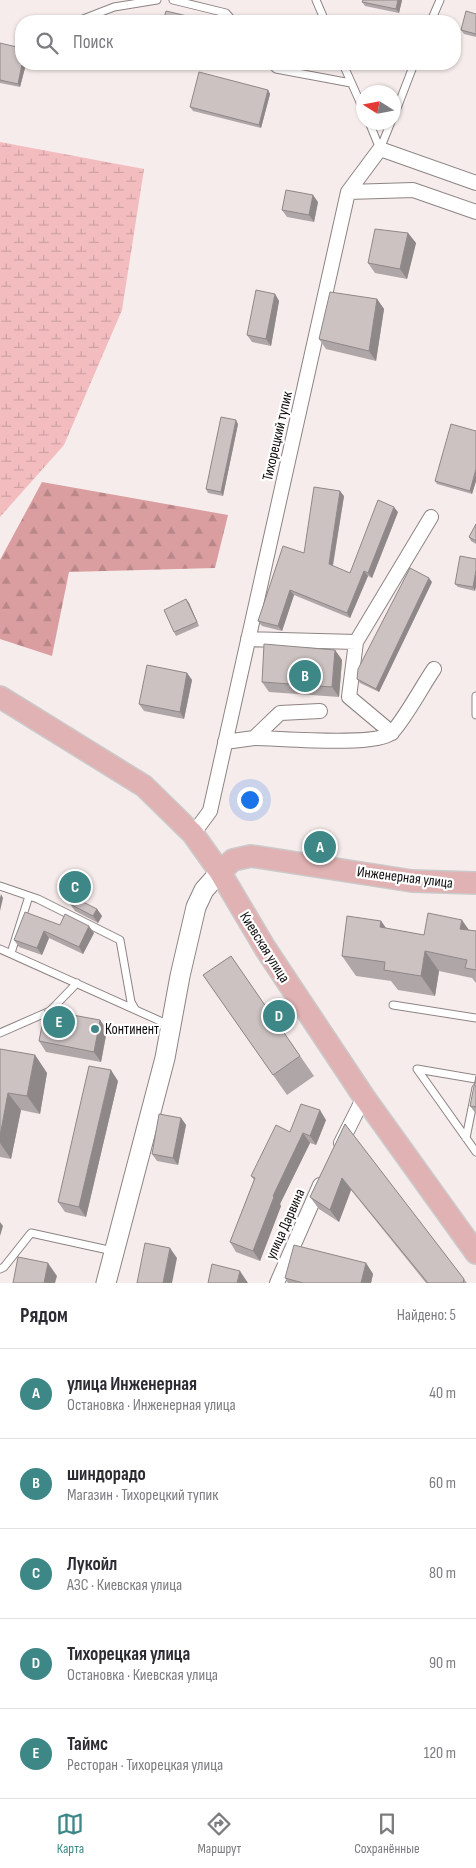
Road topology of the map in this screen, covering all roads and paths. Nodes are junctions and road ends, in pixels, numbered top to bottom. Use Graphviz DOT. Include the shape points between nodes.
graph roads {
  1 [pos="157,0"];
  2 [pos="173,0"];
  3 [pos="316,0"];
  4 [pos="440,0"];
  5 [pos="93,15"];
  6 [pos="228,15"];
  7 [pos="322,15"];
  8 [pos="434,15"];
  9 [pos="281,70"];
  10 [pos="346,70"];
  11 [pos="412,70"];
  12 [pos="351,83"];
  13 [pos="356,94"];
  14 [pos="401,98"];
  15 [pos="372,130"];
  16 [pos="388,130"];
  17 [pos="380,149"];
  18 [pos="476,183"];
  19 [pos="348,192"];
  20 [pos="476,212"];
  21 [pos="431,517"];
  22 [pos="248,639"];
  23 [pos="356,642"];
  24 [pos="434,669"];
  25 [pos="476,696"];
  26 [pos="0,697"];
  27 [pos="320,711"];
  28 [pos="476,715"];
  29 [pos="392,733"];
  30 [pos="254,738"];
  31 [pos="225,742"];
  32 [pos="193,834"];
  33 [pos="220,872"];
  34 [pos="476,883"];
  35 [pos="0,886"];
  36 [pos="29,896"];
  37 [pos="0,950"];
  38 [pos="11,953"];
  39 [pos="77,983"];
  40 [pos="394,1005"];
  41 [pos="135,1009"];
  42 [pos="476,1018"];
  43 [pos="171,1027"];
  44 [pos="0,1033"];
  45 [pos="476,1079"];
  46 [pos="476,1088"];
  47 [pos="364,1097"];
  48 [pos="466,1138"];
  49 [pos="476,1152"];
  50 [pos="335,1155"];
  51 [pos="326,1173"];
  52 [pos="114,1251"];
  53 [pos="476,1253"];
  54 [pos="0,1268"];
  55 [pos="106,1283"];
  56 [pos="277,1283"];
  1 -- 5 [label="lane" via="114,7"];
  2 -- 6 [label="lane"];
  3 -- 7 [label="lane"];
  4 -- 8 [label="lane"];
  9 -- 12 [label="lane"];
  10 -- 12 [label="lane"];
  11 -- 14 [label="lane"];
  12 -- 13 [label="lane"];
  15 -- 17 [label="lane"];
  16 -- 17 [label="lane"];
  17 -- 18 [label="street"];
  17 -- 19 [label="street, Тихорецкий тупик"];
  19 -- 20 [label="street" via="413,190"];
  19 -- 22 [label="street, Тихорецкий тупик"];
  21 -- 23 [label="street"];
  22 -- 23 [label="street"];
  22 -- 31 [label="street, Тихорецкий тупик"];
  23 -- 29 [label="street" via="349,697"];
  24 -- 29 [label="street"];
  25 -- 28 [label="lane"];
  26 -- 32 [label="main road, Киевская улица" via="144,786"];
  27 -- 30 [label="street" via="280,713"];
  29 -- 30 [label="street" via="379,740 307,742"];
  30 -- 31 [label="street"];
  31 -- 32 [label="street, Тихорецкий тупик" via="210,811"];
  32 -- 33 [label="main road, Киевская улица"];
  33 -- 34 [label="main road, Инженерная улица" via="233,860 251,856 412,881"];
  33 -- 43 [label="street" via="204,890 196,907"];
  33 -- 47 [label="main road, Киевская улица" via="264,948"];
  35 -- 36 [label="lane"];
  36 -- 38 [label="lane"];
  36 -- 41 [label="lane" via="120,940"];
  37 -- 38 [label="lane"];
  38 -- 39 [label="lane"];
  39 -- 41 [label="lane"];
  39 -- 44 [label="lane" via="50,1012"];
  40 -- 42 [label="lane"];
  41 -- 43 [label="lane"];
  43 -- 52 [label="street"];
  45 -- 48 [label="lane" via="417,1069"];
  46 -- 48 [label="lane"];
  47 -- 50 [label="street"];
  47 -- 53 [label="main road, Киевская улица"];
  48 -- 49 [label="lane"];
  51 -- 56 [label="street, улица Дарвина"];
  52 -- 54 [label="lane" via="31,1233"];
  52 -- 55 [label="street"];
}
